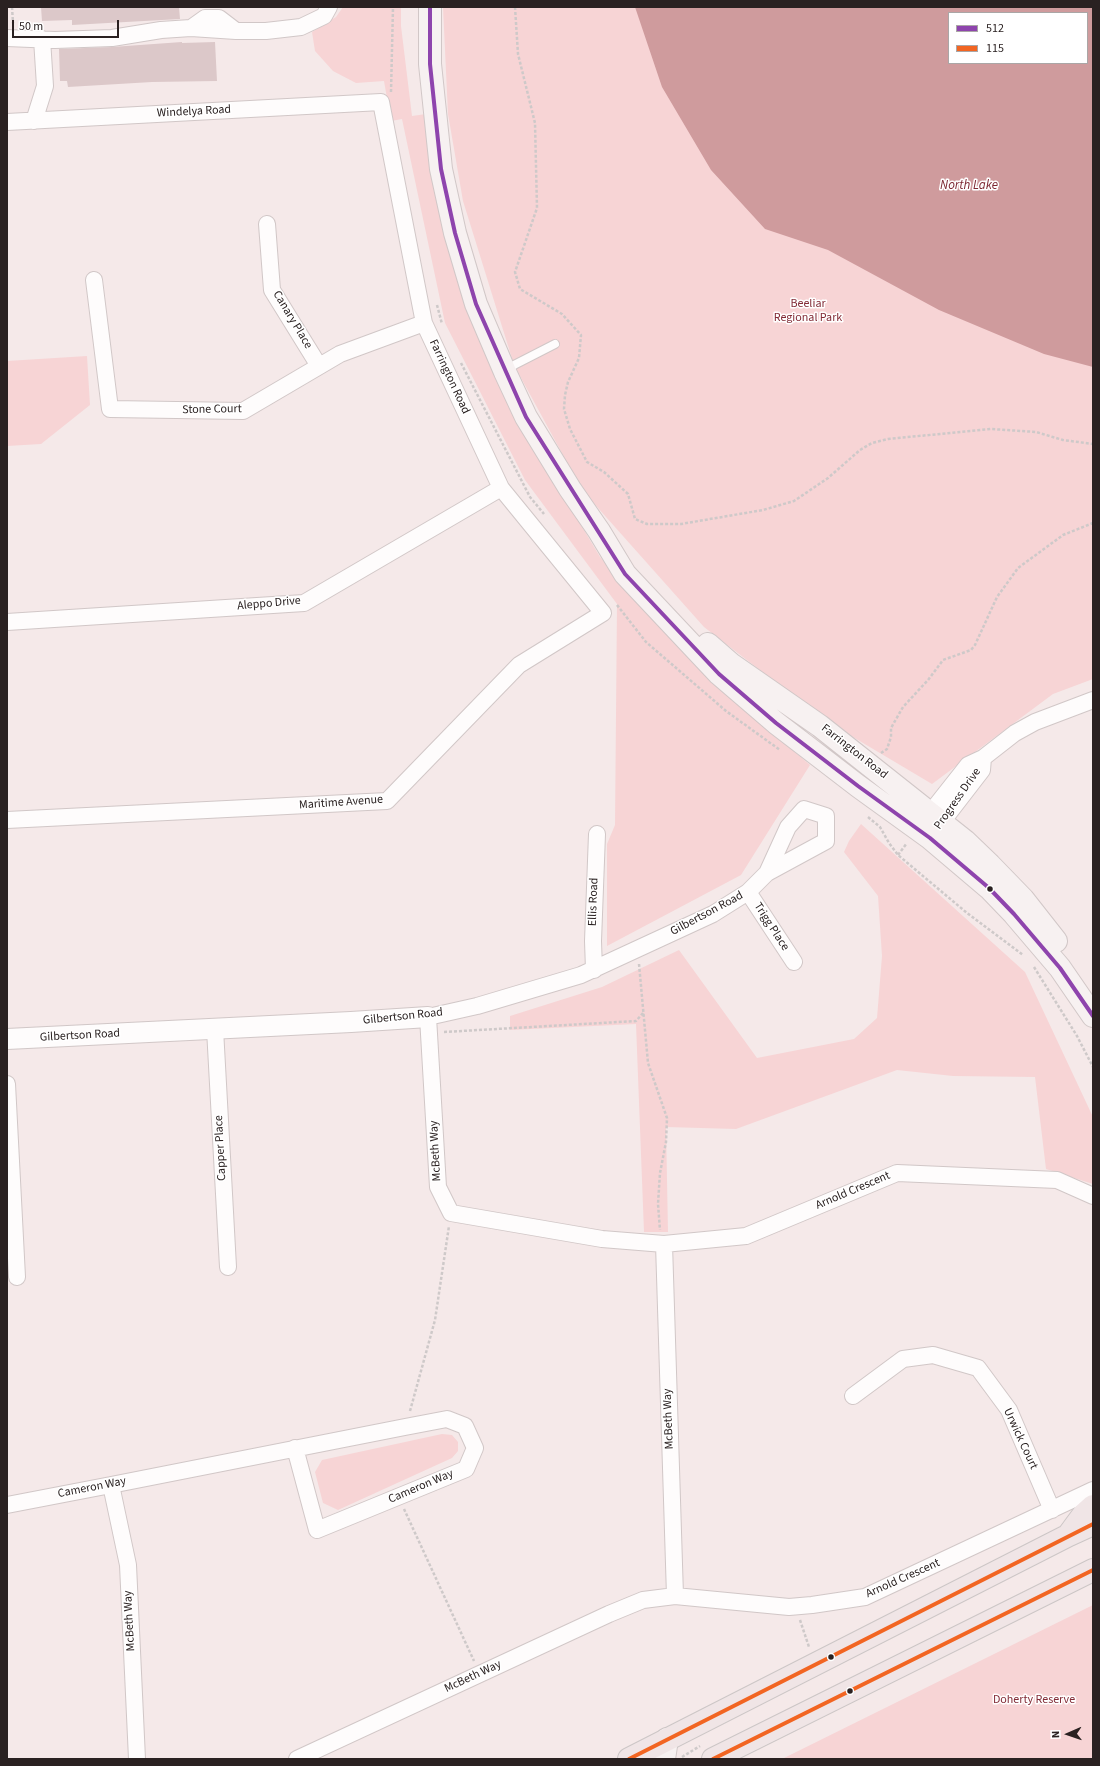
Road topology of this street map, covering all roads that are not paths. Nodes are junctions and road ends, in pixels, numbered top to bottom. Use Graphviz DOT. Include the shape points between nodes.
graph roads {
  1 [pos="329,7"];
  2 [pos="430,7"];
  3 [pos="7,38"];
  4 [pos="42,39"];
  5 [pos="387,99"];
  6 [pos="34,121"];
  7 [pos="7,122"];
  8 [pos="267,224"];
  9 [pos="94,280"];
  10 [pos="424,323"];
  11 [pos="556,344"];
  12 [pos="320,366"];
  13 [pos="504,372"];
  14 [pos="501,488"];
  15 [pos="599,531"];
  16 [pos="603,613"];
  17 [pos="7,622"];
  18 [pos="1093,700"];
  19 [pos="7,820"];
  20 [pos="930,826"];
  21 [pos="597,834"];
  22 [pos="767,873"];
  23 [pos="748,892"];
  24 [pos="794,962"];
  25 [pos="594,970"];
  26 [pos="1093,990"];
  27 [pos="1093,1016"];
  28 [pos="428,1017"];
  29 [pos="215,1029"];
  30 [pos="7,1040"];
  31 [pos="7,1084"];
  32 [pos="1093,1196"];
  33 [pos="664,1244"];
  34 [pos="228,1268"];
  35 [pos="17,1277"];
  36 [pos="853,1396"];
  37 [pos="295,1448"];
  38 [pos="111,1485"];
  39 [pos="1093,1490"];
  40 [pos="7,1505"];
  41 [pos="1093,1506"];
  42 [pos="1052,1510"];
  43 [pos="1093,1524"];
  44 [pos="1069,1535"];
  45 [pos="1093,1570"];
  46 [pos="675,1596"];
  47 [pos="665,1749"];
  48 [pos="733,1753"];
  49 [pos="137,1759"];
  50 [pos="297,1759"];
  51 [pos="628,1759"];
  52 [pos="713,1759"];
  1 -- 4 [label="street" via="324,16 301,27 266,31 191,28 112,38"];
  2 -- 13 [label="main road, Farrington Road" via="430,64 441,170 455,234 476,304"];
  3 -- 4 [label="street"];
  4 -- 6 [label="street" via="45,86"];
  5 -- 6 [label="street, Windelya Road"];
  5 -- 10 [label="street, Farrington Road"];
  6 -- 7 [label="street, Windelya Road"];
  8 -- 12 [label="street, Canary Place" via="272,290"];
  9 -- 12 [label="street, Stone Court" via="110,409 243,411"];
  10 -- 12 [label="street, Stone Court" via="340,354"];
  10 -- 14 [label="street, Farrington Road"];
  11 -- 13 [label="lane"];
  13 -- 15 [label="main road, Farrington Road" via="526,417"];
  14 -- 16 [label="street, Farrington Road"];
  14 -- 17 [label="street, Aleppo Drive" via="304,603"];
  15 -- 20 [label="main road, Farrington Road" via="690,628 730,664 820,726 871,765"];
  15 -- 20 [label="main road, Farrington Road" via="625,574 719,674 776,723"];
  16 -- 19 [label="street, Maritime Avenue" via="519,665 387,801"];
  18 -- 20 [label="street, Progress Drive" via="1015,733 983,758 968,765"];
  20 -- 26 [label="main road, Farrington Road" via="990,865 1023,899"];
  20 -- 27 [label="main road, Farrington Road" via="1014,914 1060,968"];
  21 -- 25 [label="street, Ellis Road" via="592,941"];
  22 -- 23 [label="street, Gilbertson Road"];
  23 -- 24 [label="street, Trigg Place"];
  23 -- 25 [label="street, Gilbertson Road" via="713,914"];
  25 -- 28 [label="street, Gilbertson Road" via="477,1006"];
  28 -- 29 [label="street, Gilbertson Road"];
  28 -- 33 [label="street, McBeth Way" via="438,1187 450,1213 602,1239"];
  29 -- 30 [label="street, Gilbertson Road"];
  29 -- 34 [label="street, Capper Place"];
  31 -- 35 [label="street"];
  32 -- 33 [label="street, Arnold Crescent" via="1057,1180 897,1173 746,1236"];
  33 -- 46 [label="street, McBeth Way"];
  36 -- 42 [label="street, Urwick Court" via="903,1359 933,1355 978,1368 1009,1410"];
  37 -- 37 [label="street, Cameron Way" via="447,1419 465,1426 475,1448 466,1469 317,1530"];
  37 -- 38 [label="street, Cameron Way"];
  38 -- 40 [label="street, Cameron Way"];
  38 -- 49 [label="street, McBeth Way" via="128,1565"];
  39 -- 42 [label="street, Arnold Crescent"];
  41 -- 44 [label="main road"];
  42 -- 46 [label="street, Arnold Crescent" via="865,1597 789,1607"];
  43 -- 44 [label="main road"];
  44 -- 47 [label="main road"];
  45 -- 48 [label="main road"];
  46 -- 50 [label="street, McBeth Way" via="643,1600 609,1614"];
  47 -- 51 [label="main road"];
  48 -- 52 [label="main road"];
}
